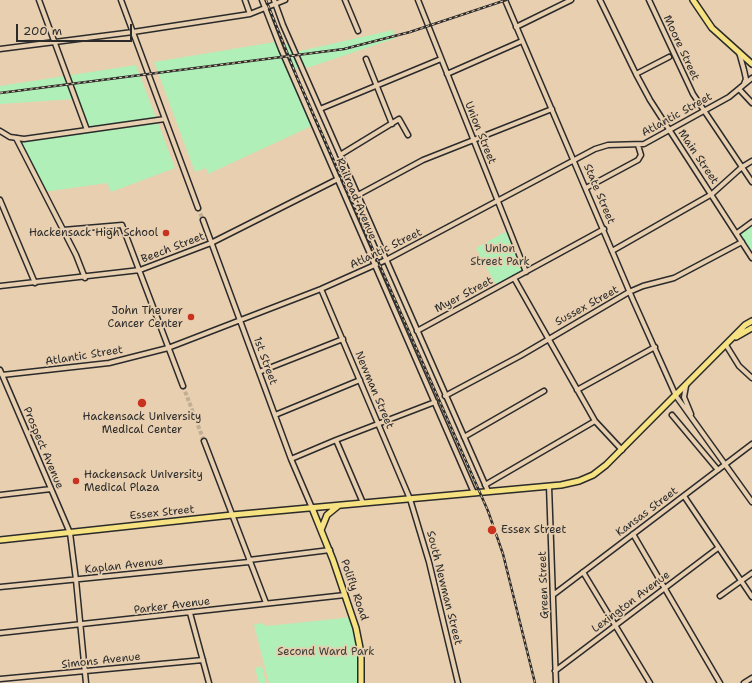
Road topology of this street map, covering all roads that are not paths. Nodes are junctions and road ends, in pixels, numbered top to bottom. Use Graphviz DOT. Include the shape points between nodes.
graph roads {
  1 [pos="39,0"];
  2 [pos="121,0"];
  3 [pos="245,0"];
  4 [pos="262,0"];
  5 [pos="285,0"];
  6 [pos="345,0"];
  7 [pos="418,0"];
  8 [pos="505,0"];
  9 [pos="570,0"];
  10 [pos="600,0"];
  11 [pos="649,0"];
  12 [pos="693,0"];
  13 [pos="275,2"];
  14 [pos="265,7"];
  15 [pos="250,14"];
  16 [pos="516,27"];
  17 [pos="358,31"];
  18 [pos="133,32"];
  19 [pos="522,41"];
  20 [pos="54,42"];
  21 [pos="0,49"];
  22 [pos="739,52"];
  23 [pos="669,57"];
  24 [pos="366,59"];
  25 [pos="441,59"];
  26 [pos="752,64"];
  27 [pos="447,74"];
  28 [pos="636,74"];
  29 [pos="752,78"];
  30 [pos="378,85"];
  31 [pos="741,88"];
  32 [pos="752,103"];
  33 [pos="320,109"];
  34 [pos="552,109"];
  35 [pos="704,111"];
  36 [pos="165,119"];
  37 [pos="392,124"];
  38 [pos="87,130"];
  39 [pos="669,130"];
  40 [pos="0,131"];
  41 [pos="408,135"];
  42 [pos="16,138"];
  43 [pos="473,140"];
  44 [pos="638,145"];
  45 [pos="340,155"];
  46 [pos="574,160"];
  47 [pos="752,161"];
  48 [pos="742,167"];
  49 [pos="338,180"];
  50 [pos="752,182"];
  51 [pos="586,188"];
  52 [pos="712,194"];
  53 [pos="358,195"];
  54 [pos="0,200"];
  55 [pos="498,201"];
  56 [pos="198,208"];
  57 [pos="203,220"];
  58 [pos="752,222"];
  59 [pos="604,229"];
  60 [pos="63,230"];
  61 [pos="737,233"];
  62 [pos="742,242"];
  63 [pos="211,243"];
  64 [pos="612,251"];
  65 [pos="752,258"];
  66 [pos="386,260"];
  67 [pos="375,266"];
  68 [pos="140,270"];
  69 [pos="526,272"];
  70 [pos="85,278"];
  71 [pos="514,278"];
  72 [pos="35,283"];
  73 [pos="0,286"];
  74 [pos="322,289"];
  75 [pos="629,292"];
  76 [pos="239,320"];
  77 [pos="752,321"];
  78 [pos="751,328"];
  79 [pos="417,331"];
  80 [pos="548,338"];
  81 [pos="343,339"];
  82 [pos="726,345"];
  83 [pos="655,347"];
  84 [pos="168,348"];
  85 [pos="0,370"];
  86 [pos="259,372"];
  87 [pos="2,376"];
  88 [pos="752,378"];
  89 [pos="360,380"];
  90 [pos="183,386"];
  91 [pos="686,386"];
  92 [pos="577,390"];
  93 [pos="544,391"];
  94 [pos="445,396"];
  95 [pos="676,396"];
  96 [pos="435,402"];
  97 [pos="275,415"];
  98 [pos="672,415"];
  99 [pos="692,417"];
  100 [pos="595,421"];
  101 [pos="378,424"];
  102 [pos="464,437"];
  103 [pos="336,440"];
  104 [pos="204,441"];
  105 [pos="752,444"];
  106 [pos="622,450"];
  107 [pos="292,460"];
  108 [pos="726,464"];
  109 [pos="718,470"];
  110 [pos="485,485"];
  111 [pos="549,486"];
  112 [pos="51,489"];
  113 [pos="488,491"];
  114 [pos="474,493"];
  115 [pos="0,495"];
  116 [pos="684,496"];
  117 [pos="410,499"];
  118 [pos="751,500"];
  119 [pos="364,503"];
  120 [pos="340,505"];
  121 [pos="312,508"];
  122 [pos="232,515"];
  123 [pos="321,530"];
  124 [pos="70,533"];
  125 [pos="633,534"];
  126 [pos="0,540"];
  127 [pos="718,548"];
  128 [pos="330,550"];
  129 [pos="249,561"];
  130 [pos="583,572"];
  131 [pos="752,573"];
  132 [pos="76,580"];
  133 [pos="740,581"];
  134 [pos="0,588"];
  135 [pos="664,588"];
  136 [pos="345,595"];
  137 [pos="553,595"];
  138 [pos="720,596"];
  139 [pos="752,597"];
  140 [pos="266,603"];
  141 [pos="190,613"];
  142 [pos="80,626"];
  143 [pos="615,626"];
  144 [pos="0,633"];
  145 [pos="203,660"];
  146 [pos="555,671"];
  147 [pos="85,672"];
  148 [pos="752,678"];
  149 [pos="0,679"];
  150 [pos="86,683"];
  151 [pos="210,683"];
  152 [pos="361,683"];
  153 [pos="458,683"];
  154 [pos="556,683"];
  155 [pos="649,683"];
  156 [pos="720,683"];
  157 [pos="744,683"];
  1 -- 20 [label="street"];
  2 -- 18 [label="street"];
  3 -- 15 [label="street"];
  4 -- 14 [label="street, Railroad Avenue"];
  5 -- 13 [label="street"];
  6 -- 17 [label="street"];
  7 -- 25 [label="street, Union Street"];
  8 -- 16 [label="street, State Street"];
  9 -- 16 [label="street"];
  10 -- 28 [label="street, Main Street"];
  11 -- 35 [label="street, Moore Street" via="693,94"];
  12 -- 22 [label="main road" via="712,28"];
  13 -- 14 [label="street"];
  13 -- 33 [label="street, Railroad Avenue"];
  14 -- 15 [label="street"];
  14 -- 49 [label="street, Railroad Avenue"];
  15 -- 18 [label="street"];
  16 -- 19 [label="street, State Street"];
  18 -- 20 [label="street"];
  18 -- 36 [label="street"];
  19 -- 27 [label="street"];
  19 -- 34 [label="street, State Street"];
  20 -- 21 [label="street"];
  20 -- 38 [label="street"];
  22 -- 26 [label="main road"];
  22 -- 31 [label="street" via="746,79"];
  23 -- 28 [label="street"];
  24 -- 30 [label="street"];
  25 -- 27 [label="street, Union Street"];
  25 -- 30 [label="street"];
  27 -- 43 [label="street, Union Street"];
  28 -- 39 [label="street, Main Street"];
  29 -- 31 [label="street, Atlantic Street"];
  30 -- 33 [label="street"];
  30 -- 37 [label="street"];
  31 -- 32 [label="street"];
  31 -- 35 [label="street, Atlantic Street"];
  33 -- 45 [label="street, Railroad Avenue"];
  34 -- 43 [label="street"];
  34 -- 46 [label="street, State Street"];
  35 -- 39 [label="street, Atlantic Street"];
  35 -- 48 [label="street, Moore Street"];
  36 -- 38 [label="street"];
  36 -- 56 [label="street"];
  37 -- 41 [label="street" via="399,119"];
  37 -- 45 [label="street"];
  38 -- 42 [label="street"];
  39 -- 44 [label="street, Atlantic Street"];
  39 -- 52 [label="street, Main Street"];
  40 -- 42 [label="street"];
  42 -- 60 [label="street"];
  43 -- 53 [label="street" via="423,160"];
  43 -- 55 [label="street, Union Street"];
  44 -- 46 [label="street, Atlantic Street" via="602,147"];
  44 -- 51 [label="street" via="641,155 638,160"];
  45 -- 53 [label="street, Railroad Avenue"];
  46 -- 51 [label="street, State Street"];
  46 -- 55 [label="street, Atlantic Street"];
  47 -- 48 [label="street"];
  48 -- 50 [label="street, Moore Street"];
  48 -- 52 [label="street"];
  49 -- 63 [label="street, Beech Street"];
  49 -- 67 [label="street, Railroad Avenue"];
  51 -- 59 [label="street, State Street"];
  52 -- 61 [label="street, Main Street"];
  52 -- 64 [label="street"];
  53 -- 66 [label="street, Railroad Avenue"];
  54 -- 72 [label="street"];
  55 -- 66 [label="street, Atlantic Street"];
  55 -- 69 [label="street, Union Street"];
  57 -- 63 [label="street, 1st Street"];
  58 -- 61 [label="street"];
  59 -- 64 [label="street, State Street"];
  59 -- 69 [label="street, Myer Street"];
  60 -- 68 [label="street" via="122,225"];
  60 -- 70 [label="street"];
  61 -- 62 [label="street, Main Street"];
  62 -- 65 [label="street, Main Street"];
  62 -- 75 [label="street, Sussex Street" via="674,278"];
  63 -- 68 [label="street, Beech Street"];
  63 -- 76 [label="street, 1st Street"];
  64 -- 75 [label="street, State Street"];
  66 -- 67 [label="street, Atlantic Street"];
  66 -- 79 [label="street, Railroad Avenue"];
  67 -- 74 [label="street, Atlantic Street"];
  67 -- 96 [label="street, Railroad Avenue"];
  68 -- 70 [label="street, Beech Street"];
  68 -- 84 [label="street"];
  69 -- 71 [label="street, Myer Street"];
  70 -- 72 [label="street, Beech Street"];
  71 -- 79 [label="street, Myer Street"];
  71 -- 80 [label="street"];
  72 -- 73 [label="street, Beech Street"];
  74 -- 76 [label="street, Atlantic Street"];
  74 -- 81 [label="street, Newman Street"];
  75 -- 80 [label="street, Sussex Street"];
  75 -- 83 [label="street, State Street"];
  76 -- 84 [label="street, Atlantic Street"];
  76 -- 86 [label="street, 1st Street"];
  77 -- 82 [label="main road, Essex Street"];
  78 -- 82 [label="main road, Essex Street"];
  79 -- 94 [label="street, Railroad Avenue"];
  80 -- 92 [label="street"];
  80 -- 94 [label="street, Sussex Street"];
  81 -- 86 [label="street"];
  81 -- 89 [label="street, Newman Street"];
  82 -- 88 [label="street" via="739,366"];
  82 -- 91 [label="main road, Essex Street"];
  83 -- 92 [label="street"];
  83 -- 95 [label="street, State Street"];
  84 -- 87 [label="street, Atlantic Street" via="109,363"];
  84 -- 90 [label="street"];
  85 -- 87 [label="street, Prospect Avenue"];
  86 -- 97 [label="street, 1st Street"];
  87 -- 112 [label="street, Prospect Avenue"];
  89 -- 97 [label="street"];
  89 -- 101 [label="street, Newman Street"];
  91 -- 95 [label="main road, Essex Street"];
  91 -- 99 [label="street" via="684,397"];
  92 -- 100 [label="street"];
  93 -- 102 [label="street"];
  94 -- 102 [label="street, Railroad Avenue"];
  95 -- 99 [label="street, State Street"];
  95 -- 106 [label="main road, Essex Street"];
  96 -- 101 [label="street"];
  96 -- 114 [label="street, Railroad Avenue"];
  97 -- 107 [label="street, 1st Street"];
  98 -- 109 [label="street"];
  99 -- 108 [label="street"];
  100 -- 106 [label="street"];
  100 -- 110 [label="street"];
  101 -- 103 [label="street"];
  101 -- 117 [label="street, Newman Street"];
  102 -- 110 [label="street, Railroad Avenue"];
  103 -- 107 [label="street"];
  103 -- 119 [label="street"];
  104 -- 122 [label="street"];
  105 -- 108 [label="street, Kansas Street"];
  106 -- 111 [label="main road, Essex Street" via="600,471 585,479"];
  107 -- 121 [label="street, 1st Street"];
  108 -- 109 [label="street, Kansas Street"];
  108 -- 118 [label="street"];
  109 -- 116 [label="street, Kansas Street"];
  110 -- 113 [label="street, Railroad Avenue"];
  111 -- 113 [label="main road, Essex Street"];
  111 -- 137 [label="street, Green Street"];
  112 -- 115 [label="street"];
  112 -- 124 [label="street, Prospect Avenue"];
  113 -- 114 [label="main road, Essex Street"];
  114 -- 117 [label="main road, Essex Street"];
  116 -- 125 [label="street, Kansas Street"];
  116 -- 127 [label="street"];
  117 -- 119 [label="main road, Essex Street"];
  117 -- 153 [label="street, South Newman Street" via="429,562"];
  119 -- 120 [label="main road, Essex Street"];
  120 -- 121 [label="main road, Essex Street"];
  120 -- 123 [label="main road" via="327,515"];
  121 -- 122 [label="main road, Essex Street"];
  121 -- 123 [label="main road, Polifly Road"];
  122 -- 124 [label="main road, Essex Street"];
  122 -- 129 [label="street"];
  123 -- 128 [label="main road, Polifly Road"];
  124 -- 126 [label="main road, Essex Street"];
  124 -- 132 [label="street, Prospect Avenue"];
  125 -- 130 [label="street, Kansas Street"];
  125 -- 135 [label="street"];
  127 -- 133 [label="street"];
  127 -- 135 [label="street, Lexington Avenue"];
  128 -- 129 [label="street, Kaplan Avenue"];
  128 -- 136 [label="main road, Polifly Road"];
  129 -- 132 [label="street, Kaplan Avenue"];
  129 -- 140 [label="street"];
  130 -- 137 [label="street, Kansas Street"];
  130 -- 143 [label="street"];
  131 -- 133 [label="street"];
  132 -- 134 [label="street, Kaplan Avenue"];
  132 -- 142 [label="street, Prospect Avenue"];
  133 -- 138 [label="street"];
  133 -- 139 [label="street"];
  135 -- 143 [label="street, Lexington Avenue"];
  135 -- 156 [label="street"];
  136 -- 140 [label="street, Parker Avenue"];
  136 -- 152 [label="main road, Polifly Road" via="359,640"];
  137 -- 146 [label="street, Green Street"];
  140 -- 141 [label="street, Parker Avenue"];
  141 -- 142 [label="street, Parker Avenue"];
  141 -- 145 [label="street"];
  142 -- 144 [label="street, Parker Avenue"];
  142 -- 147 [label="street, Prospect Avenue"];
  143 -- 146 [label="street, Lexington Avenue"];
  143 -- 155 [label="street"];
  145 -- 147 [label="street, Simons Avenue"];
  145 -- 151 [label="street"];
  146 -- 154 [label="street, Green Street"];
  147 -- 149 [label="street, Simons Avenue"];
  147 -- 150 [label="street, Prospect Avenue"];
  148 -- 157 [label="street"];
}
